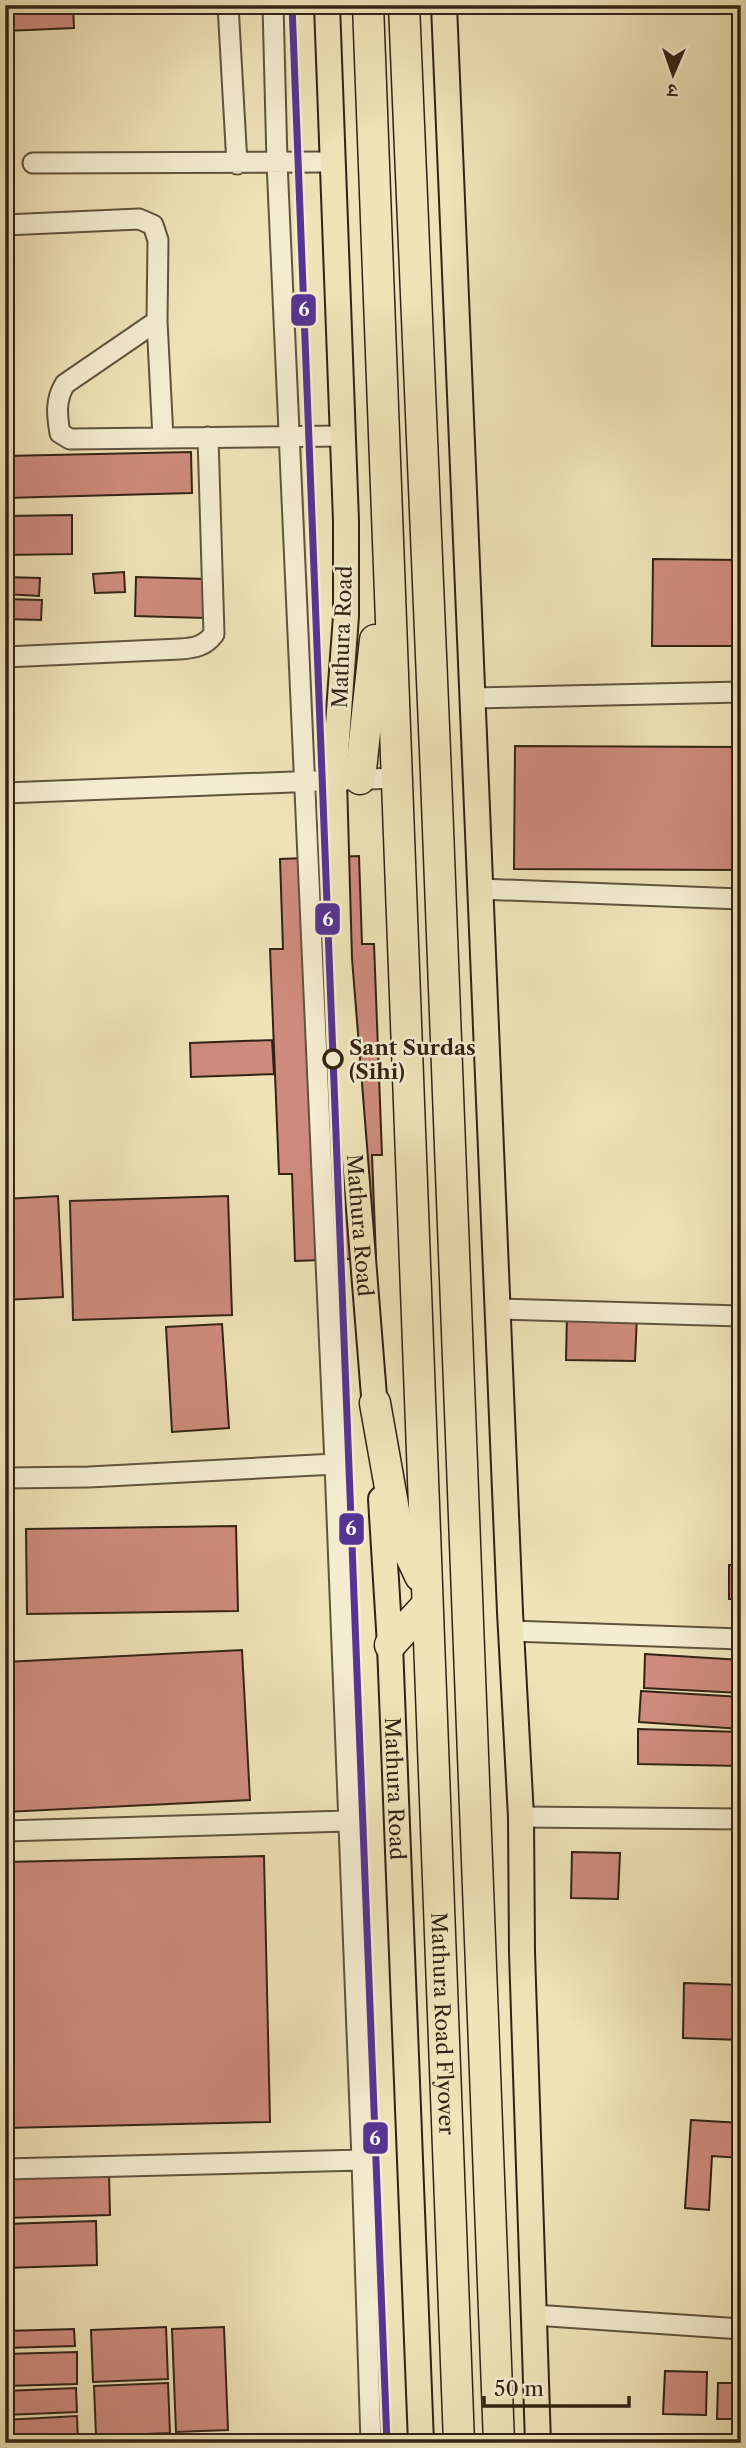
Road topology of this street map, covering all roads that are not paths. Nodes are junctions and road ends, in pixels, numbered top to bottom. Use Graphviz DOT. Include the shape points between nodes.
graph roads {
  1 [pos="228,5"];
  2 [pos="273,5"];
  3 [pos="327,5"];
  4 [pos="368,5"];
  5 [pos="404,5"];
  6 [pos="444,5"];
  7 [pos="277,162"];
  8 [pos="333,162"];
  9 [pos="33,163"];
  10 [pos="237,163"];
  11 [pos="5,225"];
  12 [pos="157,321"];
  13 [pos="290,435"];
  14 [pos="342,436"];
  15 [pos="208,437"];
  16 [pos="163,438"];
  17 [pos="386,531"];
  18 [pos="5,657"];
  19 [pos="741,692"];
  20 [pos="472,698"];
  21 [pos="395,778"];
  22 [pos="347,779"];
  23 [pos="304,781"];
  24 [pos="5,793"];
  25 [pos="480,889"];
  26 [pos="741,899"];
  27 [pos="498,1309"];
  28 [pos="741,1316"];
  29 [pos="375,1403"];
  30 [pos="335,1464"];
  31 [pos="5,1478"];
  32 [pos="426,1597"];
  33 [pos="511,1631"];
  34 [pos="741,1639"];
  35 [pos="390,1645"];
  36 [pos="522,1817"];
  37 [pos="741,1819"];
  38 [pos="347,1821"];
  39 [pos="5,1831"];
  40 [pos="362,2160"];
  41 [pos="5,2169"];
  42 [pos="534,2315"];
  43 [pos="741,2329"];
  44 [pos="371,2443"];
  45 [pos="421,2443"];
  46 [pos="459,2443"];
  47 [pos="499,2443"];
  48 [pos="538,2443"];
  1 -- 10 [label="street"];
  2 -- 7 [label="street"];
  3 -- 8 [label="main road, Mathura Road"];
  4 -- 17 [label="highway, Mathura Road"];
  5 -- 47 [label="highway"];
  6 -- 20 [label="main road"];
  7 -- 8 [label="street"];
  7 -- 10 [label="street"];
  7 -- 13 [label="street"];
  8 -- 14 [label="main road, Mathura Road"];
  9 -- 10 [label="street"];
  11 -- 12 [label="street" via="147,220 158,240"];
  12 -- 16 [label="street"];
  12 -- 16 [label="street" via="71,379 61,390 57,405 60,433 66,438"];
  13 -- 14 [label="street"];
  13 -- 15 [label="street"];
  13 -- 23 [label="street"];
  14 -- 22 [label="main road, Mathura Road"];
  15 -- 16 [label="street"];
  15 -- 18 [label="street" via="214,634 209,641 197,648"];
  17 -- 21 [label="highway, Mathura Road"];
  17 -- 22 [label="highway"];
  19 -- 20 [label="street"];
  20 -- 25 [label="main road"];
  21 -- 22 [label="street"];
  21 -- 32 [label="highway, Mathura Road"];
  22 -- 23 [label="street"];
  22 -- 29 [label="main road, Mathura Road" via="339,959"];
  23 -- 24 [label="street"];
  23 -- 30 [label="street"];
  25 -- 26 [label="street"];
  25 -- 27 [label="main road"];
  27 -- 28 [label="street"];
  27 -- 33 [label="main road"];
  29 -- 32 [label="highway" via="397,1527"];
  29 -- 35 [label="main road, Mathura Road"];
  30 -- 31 [label="street"];
  30 -- 38 [label="street"];
  32 -- 35 [label="highway"];
  32 -- 46 [label="highway, Mathura Road Flyover"];
  33 -- 34 [label="street"];
  33 -- 36 [label="main road"];
  35 -- 45 [label="main road, Mathura Road"];
  36 -- 37 [label="street"];
  36 -- 42 [label="main road"];
  38 -- 39 [label="street"];
  38 -- 40 [label="street"];
  40 -- 41 [label="street"];
  40 -- 44 [label="street"];
  42 -- 43 [label="street"];
  42 -- 48 [label="main road"];
}
